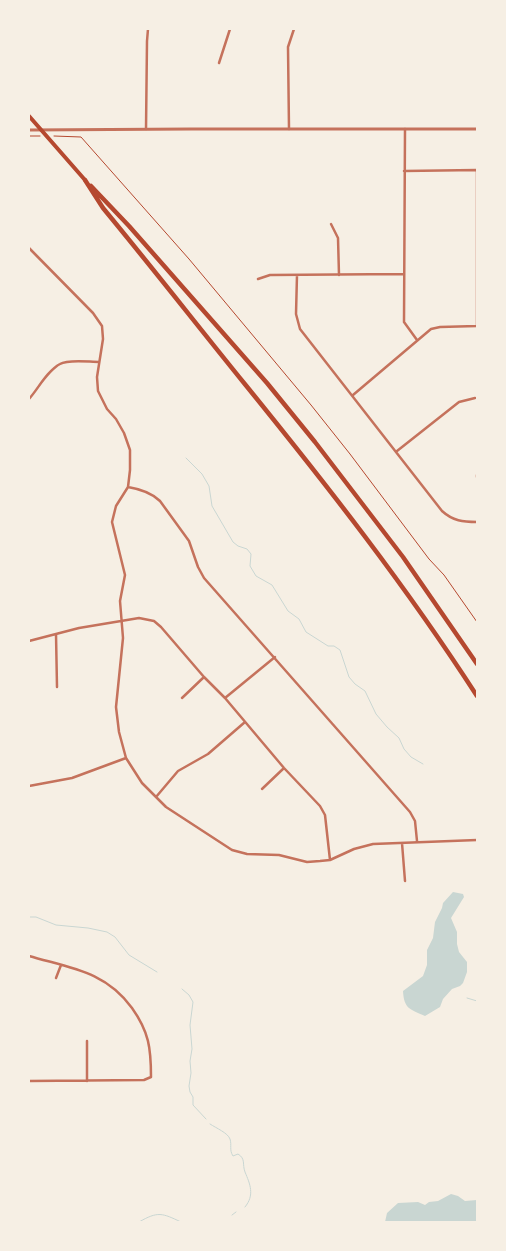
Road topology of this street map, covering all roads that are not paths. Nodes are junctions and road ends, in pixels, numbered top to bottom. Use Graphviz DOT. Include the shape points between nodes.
graph roads {
  1 [pos="148,29"];
  2 [pos="230,29"];
  3 [pos="294,29"];
  4 [pos="219,63"];
  5 [pos="29,116"];
  6 [pos="146,129"];
  7 [pos="289,129"];
  8 [pos="405,129"];
  9 [pos="477,129"];
  10 [pos="29,130"];
  11 [pos="477,170"];
  12 [pos="404,171"];
  13 [pos="85,180"];
  14 [pos="331,224"];
  15 [pos="29,248"];
  16 [pos="339,274"];
  17 [pos="404,274"];
  18 [pos="297,275"];
  19 [pos="258,279"];
  20 [pos="477,326"];
  21 [pos="417,340"];
  22 [pos="99,362"];
  23 [pos="353,395"];
  24 [pos="30,397"];
  25 [pos="475,398"];
  26 [pos="397,451"];
  27 [pos="128,487"];
  28 [pos="477,522"];
  29 [pos="122,620"];
  30 [pos="56,634"];
  31 [pos="29,641"];
  32 [pos="274,656"];
  33 [pos="477,664"];
  34 [pos="204,677"];
  35 [pos="56,687"];
  36 [pos="477,696"];
  37 [pos="182,698"];
  38 [pos="225,698"];
  39 [pos="245,722"];
  40 [pos="126,758"];
  41 [pos="284,768"];
  42 [pos="29,786"];
  43 [pos="262,789"];
  44 [pos="156,797"];
  45 [pos="477,840"];
  46 [pos="417,842"];
  47 [pos="402,843"];
  48 [pos="330,860"];
  49 [pos="405,881"];
  50 [pos="29,956"];
  51 [pos="61,965"];
  52 [pos="56,978"];
  53 [pos="87,1041"];
  54 [pos="29,1081"];
  55 [pos="87,1081"];
  1 -- 6 [label="street"];
  2 -- 4 [label="street"];
  3 -- 7 [label="street" via="288,47"];
  5 -- 13 [label="main road"];
  6 -- 7 [label="street"];
  6 -- 10 [label="street"];
  7 -- 8 [label="street"];
  8 -- 9 [label="street"];
  8 -- 12 [label="street"];
  11 -- 12 [label="street"];
  11 -- 20 [label="street"];
  12 -- 17 [label="street"];
  13 -- 33 [label="highway" via="113,208 321,449 403,557"];
  13 -- 36 [label="highway" via="103,208 377,551"];
  14 -- 16 [label="street" via="338,238"];
  15 -- 22 [label="street" via="98,319 103,339"];
  16 -- 17 [label="street"];
  16 -- 18 [label="street"];
  17 -- 21 [label="street" via="404,322"];
  18 -- 19 [label="street" via="270,275"];
  18 -- 23 [label="street" via="296,314 300,329"];
  20 -- 21 [label="street" via="435,327"];
  21 -- 23 [label="street"];
  22 -- 24 [label="street" via="60,364"];
  22 -- 27 [label="street" via="97,380 101,400 124,433 130,450"];
  23 -- 26 [label="street"];
  25 -- 26 [label="street" via="459,402"];
  26 -- 28 [label="street" via="442,511 462,522"];
  27 -- 29 [label="street" via="116,506 112,522 125,576 120,602"];
  27 -- 32 [label="street" via="148,492 160,501 189,541 204,578"];
  29 -- 30 [label="street"];
  29 -- 34 [label="street" via="139,618 154,621"];
  29 -- 40 [label="street" via="116,707"];
  30 -- 31 [label="street"];
  30 -- 35 [label="street"];
  32 -- 38 [label="street"];
  32 -- 46 [label="street" via="410,812 415,821"];
  34 -- 37 [label="street"];
  34 -- 38 [label="street"];
  38 -- 39 [label="street"];
  39 -- 41 [label="street"];
  39 -- 44 [label="street" via="208,754 178,771"];
  40 -- 42 [label="street" via="72,778"];
  40 -- 44 [label="street" via="142,783"];
  41 -- 43 [label="street"];
  41 -- 48 [label="street" via="325,815"];
  44 -- 48 [label="street" via="232,850 307,862"];
  45 -- 46 [label="street"];
  46 -- 47 [label="street"];
  47 -- 48 [label="street" via="373,844"];
  47 -- 49 [label="street"];
  50 -- 51 [label="street"];
  51 -- 52 [label="street"];
  51 -- 55 [label="street" via="101,979 122,994 142,1023 151,1051 151,1076 144,1080"];
  53 -- 55 [label="street"];
  54 -- 55 [label="street"];
}
